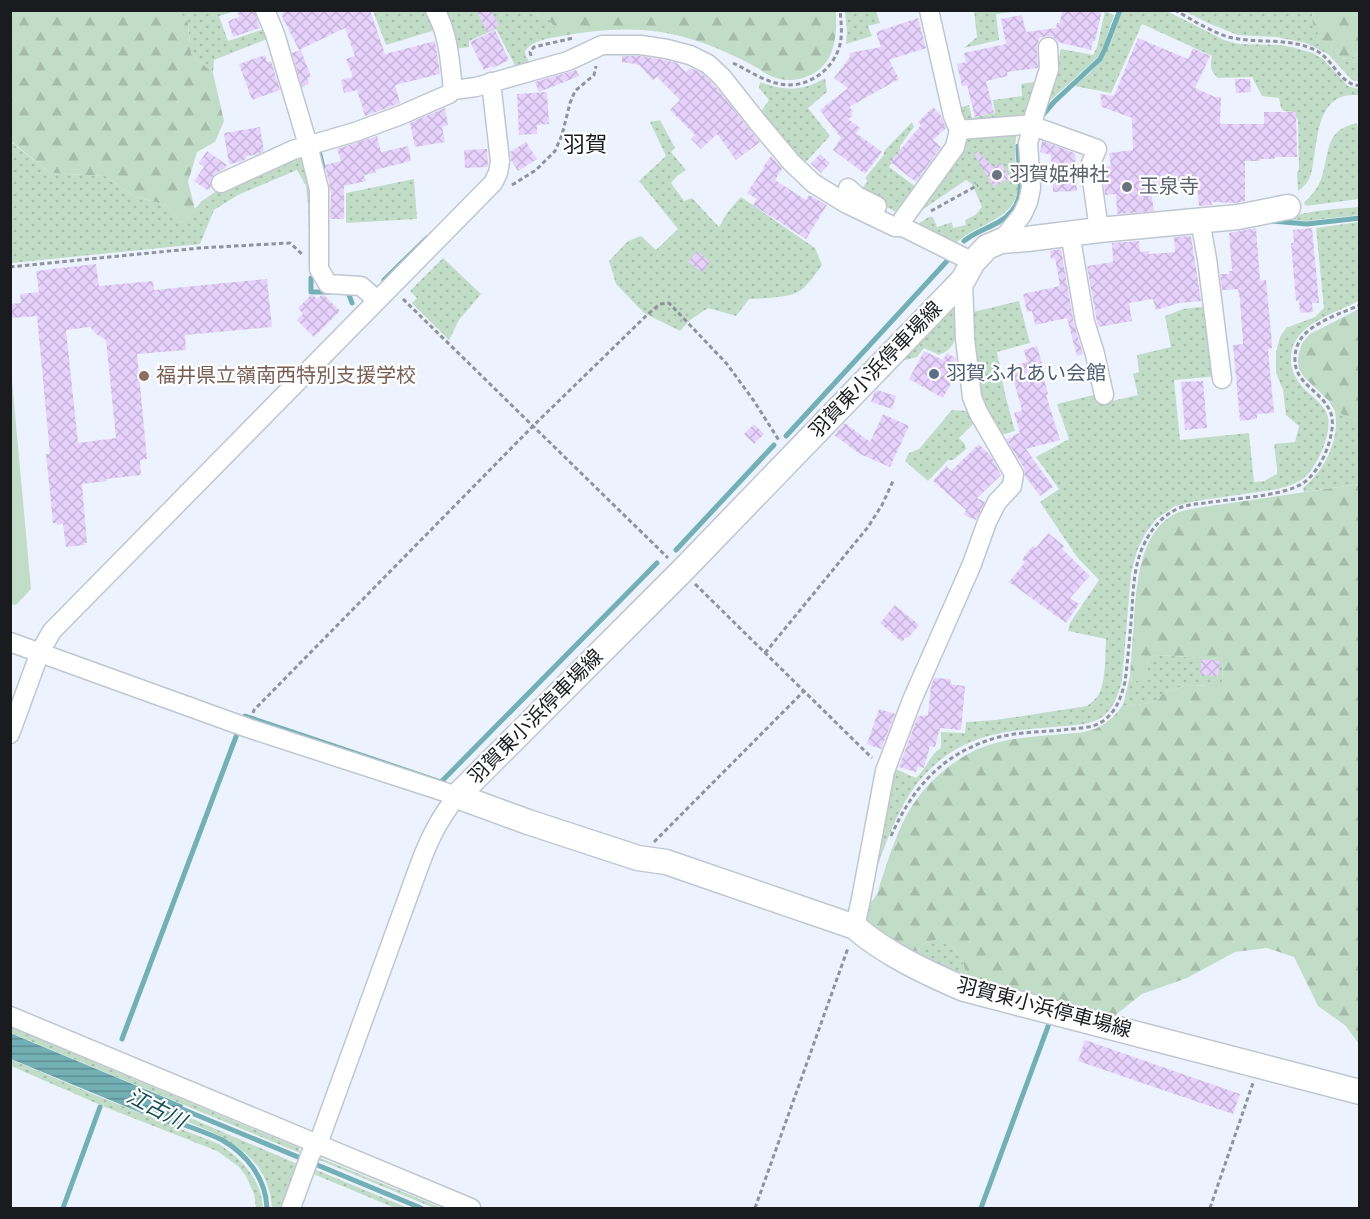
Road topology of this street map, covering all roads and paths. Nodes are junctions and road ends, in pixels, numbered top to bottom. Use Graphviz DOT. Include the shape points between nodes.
graph roads {
  1 [pos="265,10"];
  2 [pos="435,10"];
  3 [pos="840,10"];
  4 [pos="929,10"];
  5 [pos="1175,10"];
  6 [pos="574,38"];
  7 [pos="1048,47"];
  8 [pos="590,50"];
  9 [pos="540,58"];
  10 [pos="733,62"];
  11 [pos="491,82"];
  12 [pos="1359,86"];
  13 [pos="453,90"];
  14 [pos="1032,126"];
  15 [pos="959,130"];
  16 [pos="308,145"];
  17 [pos="221,183"];
  18 [pos="978,184"];
  19 [pos="512,185"];
  20 [pos="848,188"];
  21 [pos="1288,207"];
  22 [pos="1200,220"];
  23 [pos="904,225"];
  24 [pos="1099,230"];
  25 [pos="1070,233"];
  26 [pos="1001,240"];
  27 [pos="10,267"];
  28 [pos="319,270"];
  29 [pos="968,271"];
  30 [pos="390,287"];
  31 [pos="377,300"];
  32 [pos="1359,305"];
  33 [pos="1222,379"];
  34 [pos="1104,395"];
  35 [pos="533,426"];
  36 [pos="791,458"];
  37 [pos="893,481"];
  38 [pos="682,571"];
  39 [pos="10,642"];
  40 [pos="40,652"];
  41 [pos="765,653"];
  42 [pos="804,691"];
  43 [pos="248,728"];
  44 [pos="10,734"];
  45 [pos="885,771"];
  46 [pos="458,796"];
  47 [pos="889,840"];
  48 [pos="638,858"];
  49 [pos="855,927"];
  50 [pos="10,1016"];
  51 [pos="1259,1065"];
  52 [pos="1359,1092"];
  53 [pos="312,1155"];
  54 [pos="291,1209"];
  55 [pos="471,1209"];
  56 [pos="755,1209"];
  57 [pos="1210,1209"];
  1 -- 16 [label="street"];
  2 -- 13 [label="street" via="447,41"];
  3 -- 10 [label="path" via="839,47 831,64 815,77 780,84"];
  4 -- 15 [label="street" via="952,116"];
  5 -- 12 [label="path" via="1238,39 1277,41 1315,50 1350,83"];
  6 -- 9 [label="path" via="534,47 531,57"];
  7 -- 14 [label="street" via="1049,69"];
  8 -- 11 [label="street" via="568,61"];
  8 -- 19 [label="path" via="596,68 594,75 575,91 555,151 536,170"];
  8 -- 23 [label="street" via="602,45 641,45 690,55 708,64 790,162 813,183 895,227"];
  11 -- 13 [label="street"];
  11 -- 30 [label="street" via="498,173 493,183"];
  13 -- 16 [label="street" via="401,115"];
  14 -- 15 [label="street"];
  14 -- 24 [label="street" via="1097,149 1091,173"];
  14 -- 26 [label="street" via="1028,143 1028,202"];
  15 -- 23 [label="street" via="955,147"];
  16 -- 17 [label="street"];
  16 -- 28 [label="street" via="319,189"];
  18 -- 23 [label="path"];
  20 -- 23 [label="street"];
  21 -- 22 [label="main road"];
  22 -- 24 [label="main road"];
  22 -- 33 [label="street"];
  23 -- 29 [label="street"];
  24 -- 25 [label="main road"];
  25 -- 26 [label="main road"];
  25 -- 34 [label="street" via="1085,322"];
  26 -- 29 [label="main road, 羽賀東小浜停車場線" via="987,248"];
  27 -- 28 [label="path" via="290,243"];
  28 -- 31 [label="street" via="328,284 362,286"];
  29 -- 36 [label="main road, 羽賀東小浜停車場線"];
  29 -- 45 [label="street" via="965,339 972,397 1014,474 1012,486 997,502 987,522"];
  30 -- 31 [label="street"];
  30 -- 35 [label="path"];
  31 -- 40 [label="street" via="52,630"];
  32 -- 47 [label="path" via="1308,331 1295,351 1296,369 1326,404 1333,422 1324,455 1310,477 1278,492 1176,509 1159,521 1148,536 1135,574 1125,682 1113,711 1095,725 1013,735 966,749 941,764 923,783 908,802"];
  35 -- 36 [label="path" via="648,314 660,304 669,303 726,364"];
  35 -- 38 [label="path"];
  35 -- 43 [label="path" via="254,710"];
  36 -- 38 [label="main road, 羽賀東小浜停車場線"];
  37 -- 41 [label="path" via="868,527"];
  38 -- 41 [label="path"];
  38 -- 46 [label="main road, 羽賀東小浜停車場線"];
  39 -- 40 [label="street"];
  40 -- 43 [label="street"];
  40 -- 44 [label="street"];
  41 -- 42 [label="path"];
  42 -- 45 [label="path"];
  42 -- 48 [label="path"];
  43 -- 46 [label="street"];
  45 -- 49 [label="street"];
  46 -- 48 [label="main road, 羽賀東小浜停車場線"];
  46 -- 53 [label="street" via="433,830"];
  48 -- 49 [label="main road, 羽賀東小浜停車場線" via="666,862"];
  49 -- 51 [label="main road, 羽賀東小浜停車場線" via="870,941 964,989"];
  49 -- 56 [label="path"];
  50 -- 53 [label="street"];
  51 -- 52 [label="main road, 羽賀東小浜停車場線"];
  51 -- 57 [label="path"];
  53 -- 54 [label="street"];
  53 -- 55 [label="street"];
}
